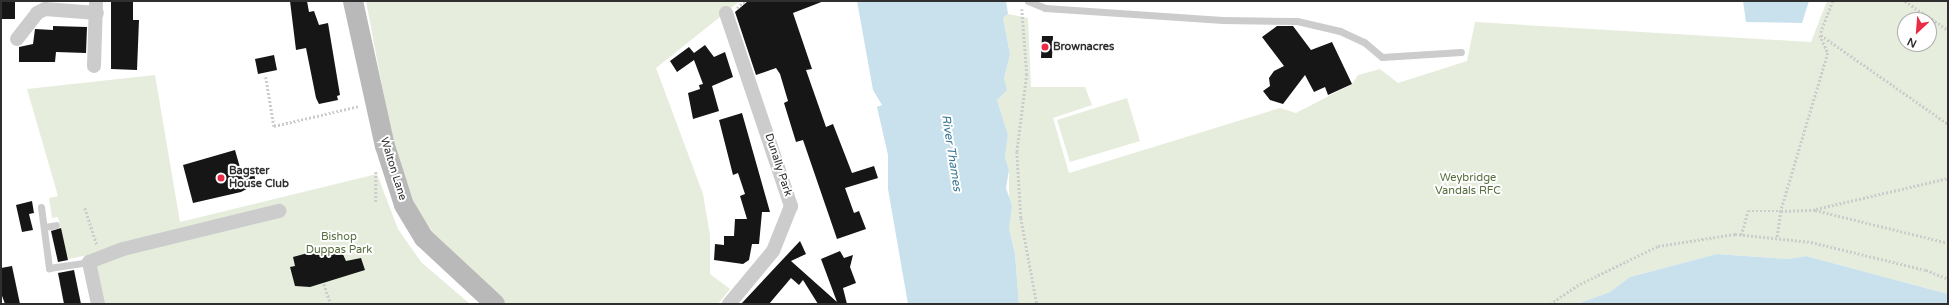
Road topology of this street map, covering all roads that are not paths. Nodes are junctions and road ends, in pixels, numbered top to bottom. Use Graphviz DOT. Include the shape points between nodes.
graph roads {
  1 [pos="353,1"];
  2 [pos="1028,1"];
  3 [pos="96,7"];
  4 [pos="726,12"];
  5 [pos="17,39"];
  6 [pos="1461,52"];
  7 [pos="94,66"];
  8 [pos="41,207"];
  9 [pos="279,211"];
  10 [pos="56,225"];
  11 [pos="45,227"];
  12 [pos="95,260"];
  13 [pos="98,304"];
  14 [pos="495,304"];
  15 [pos="729,304"];
  1 -- 14 [label="main road, Walton Lane" via="392,170 413,222 447,263"];
  2 -- 6 [label="lane" via="1045,8 1071,10 1223,20 1297,21 1313,28 1340,31 1364,42 1382,57"];
  3 -- 5 [label="street" via="45,9 37,13"];
  3 -- 7 [label="street"];
  4 -- 15 [label="street, Dunally Park" via="791,206 774,251"];
  8 -- 11 [label="lane"];
  9 -- 12 [label="street" via="123,249"];
  10 -- 11 [label="lane"];
  11 -- 12 [label="lane" via="49,268"];
  12 -- 13 [label="street"];
}
